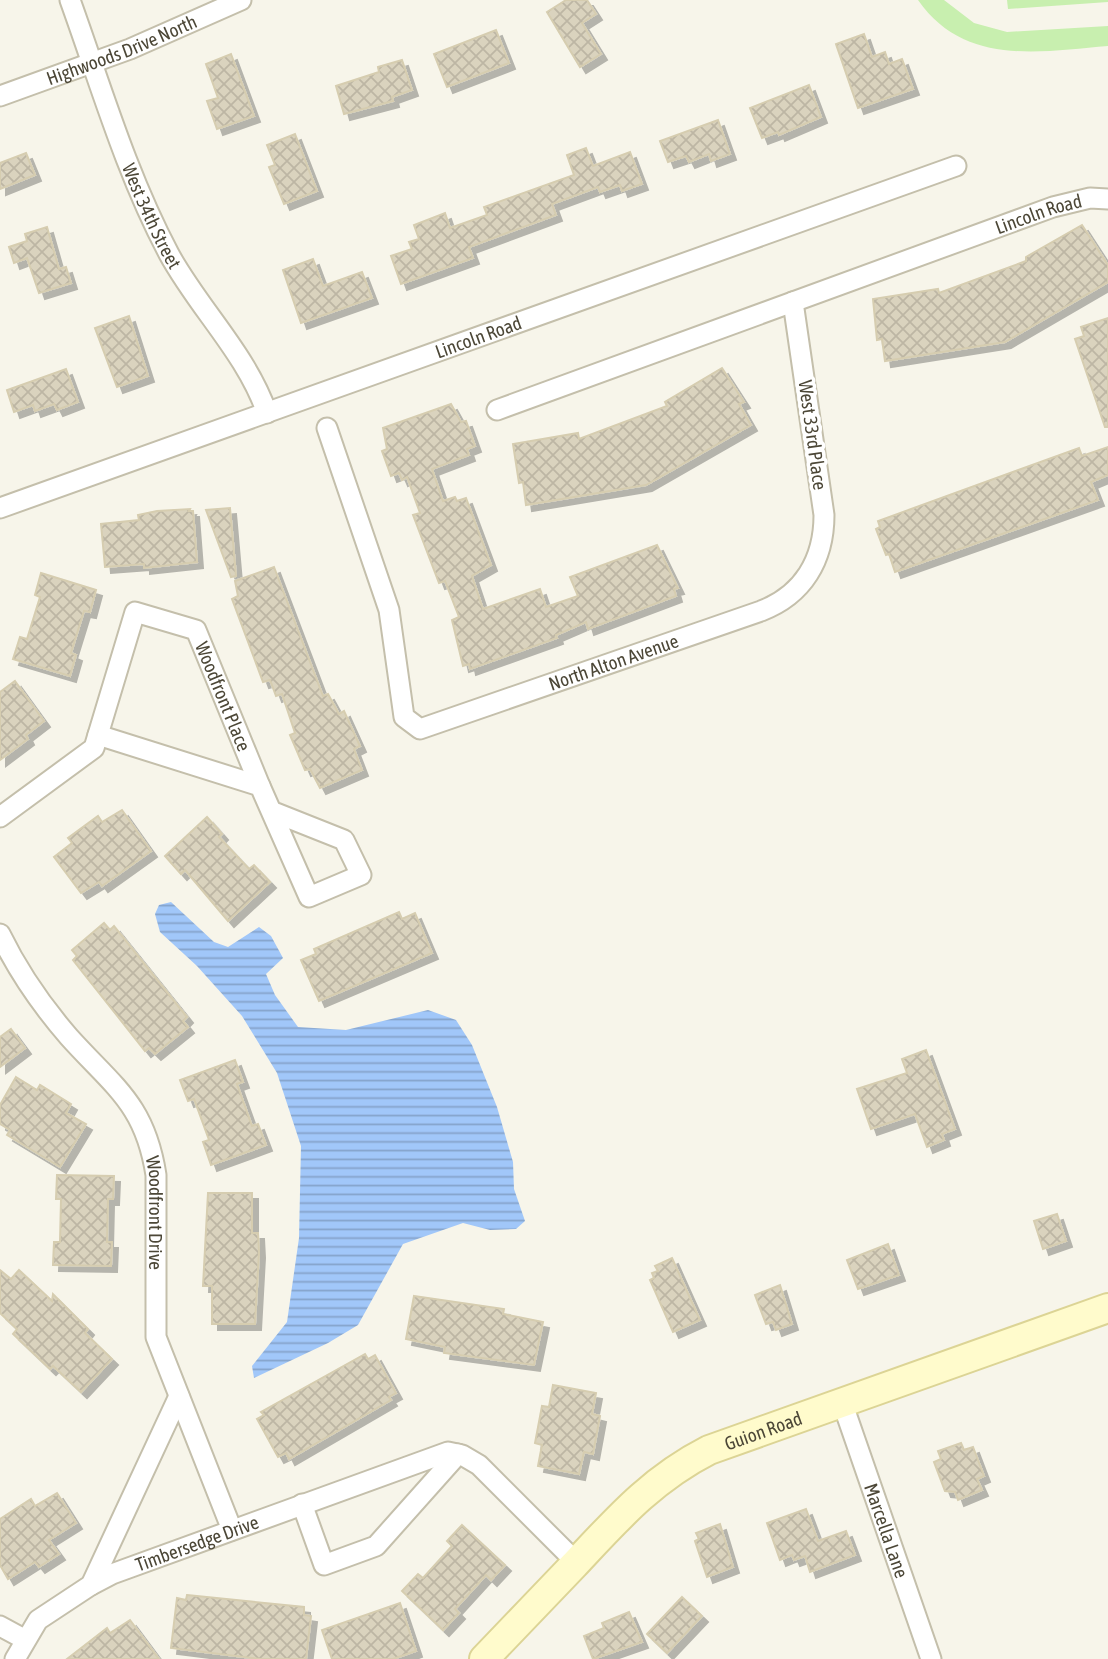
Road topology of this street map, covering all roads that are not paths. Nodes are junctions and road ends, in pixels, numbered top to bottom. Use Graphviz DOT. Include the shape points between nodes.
graph roads {
  1 [pos="70,0"];
  2 [pos="241,0"];
  3 [pos="93,63"];
  4 [pos="0,96"];
  5 [pos="956,166"];
  6 [pos="1108,199"];
  7 [pos="793,302"];
  8 [pos="497,410"];
  9 [pos="267,413"];
  10 [pos="327,428"];
  11 [pos="0,509"];
  12 [pos="813,568"];
  13 [pos="98,736"];
  14 [pos="260,786"];
  15 [pos="271,811"];
  16 [pos="0,817"];
  17 [pos="0,934"];
  18 [pos="1108,1308"];
  19 [pos="179,1396"];
  20 [pos="842,1402"];
  21 [pos="458,1454"];
  22 [pos="302,1504"];
  23 [pos="232,1530"];
  24 [pos="576,1562"];
  25 [pos="91,1586"];
  26 [pos="0,1626"];
  27 [pos="24,1639"];
  28 [pos="15,1659"];
  29 [pos="484,1659"];
  30 [pos="931,1659"];
  1 -- 3 [label="street, West 34th Street"];
  2 -- 3 [label="street, Highwoods Drive North"];
  3 -- 4 [label="street, Highwoods Drive North"];
  3 -- 9 [label="street, West 34th Street" via="138,194 171,258 258,387"];
  5 -- 9 [label="street, Lincoln Road"];
  6 -- 7 [label="street, Lincoln Road" via="1090,198 1053,207"];
  7 -- 8 [label="street, Lincoln Road"];
  7 -- 12 [label="street, West 33rd Place" via="824,515 822,542"];
  9 -- 11 [label="street, Lincoln Road"];
  10 -- 12 [label="street, North Alton Avenue" via="389,610 404,717 420,729 768,609 797,590"];
  13 -- 14 [label="street, Woodfront Place"];
  13 -- 14 [label="street, Woodfront Place" via="135,612 196,630"];
  13 -- 16 [label="street, Woodfront Place" via="88,755"];
  14 -- 15 [label="street, Woodfront Place"];
  15 -- 15 [label="street, Woodfront Place" via="344,840 361,876 309,898"];
  17 -- 19 [label="street, Woodfront Drive" via="67,1035 129,1100 143,1123 156,1175 155,1329"];
  18 -- 20 [label="street, Guion Road"];
  19 -- 23 [label="street, Woodfront Drive"];
  19 -- 25 [label="street, Timbersedge Drive"];
  20 -- 24 [label="street, Guion Road" via="684,1462 639,1497"];
  20 -- 30 [label="street, Marcella Lane"];
  21 -- 22 [label="street, Timbersedge Drive" via="437,1454"];
  21 -- 22 [label="street" via="376,1546 324,1565"];
  21 -- 24 [label="street" via="479,1465"];
  22 -- 23 [label="street, Timbersedge Drive"];
  23 -- 25 [label="street, Timbersedge Drive"];
  24 -- 29 [label="street, Guion Road"];
  25 -- 27 [label="street, Timbersedge Drive" via="43,1616"];
  26 -- 27 [label="street"];
  27 -- 28 [label="street, Timbersedge Drive"];
}
